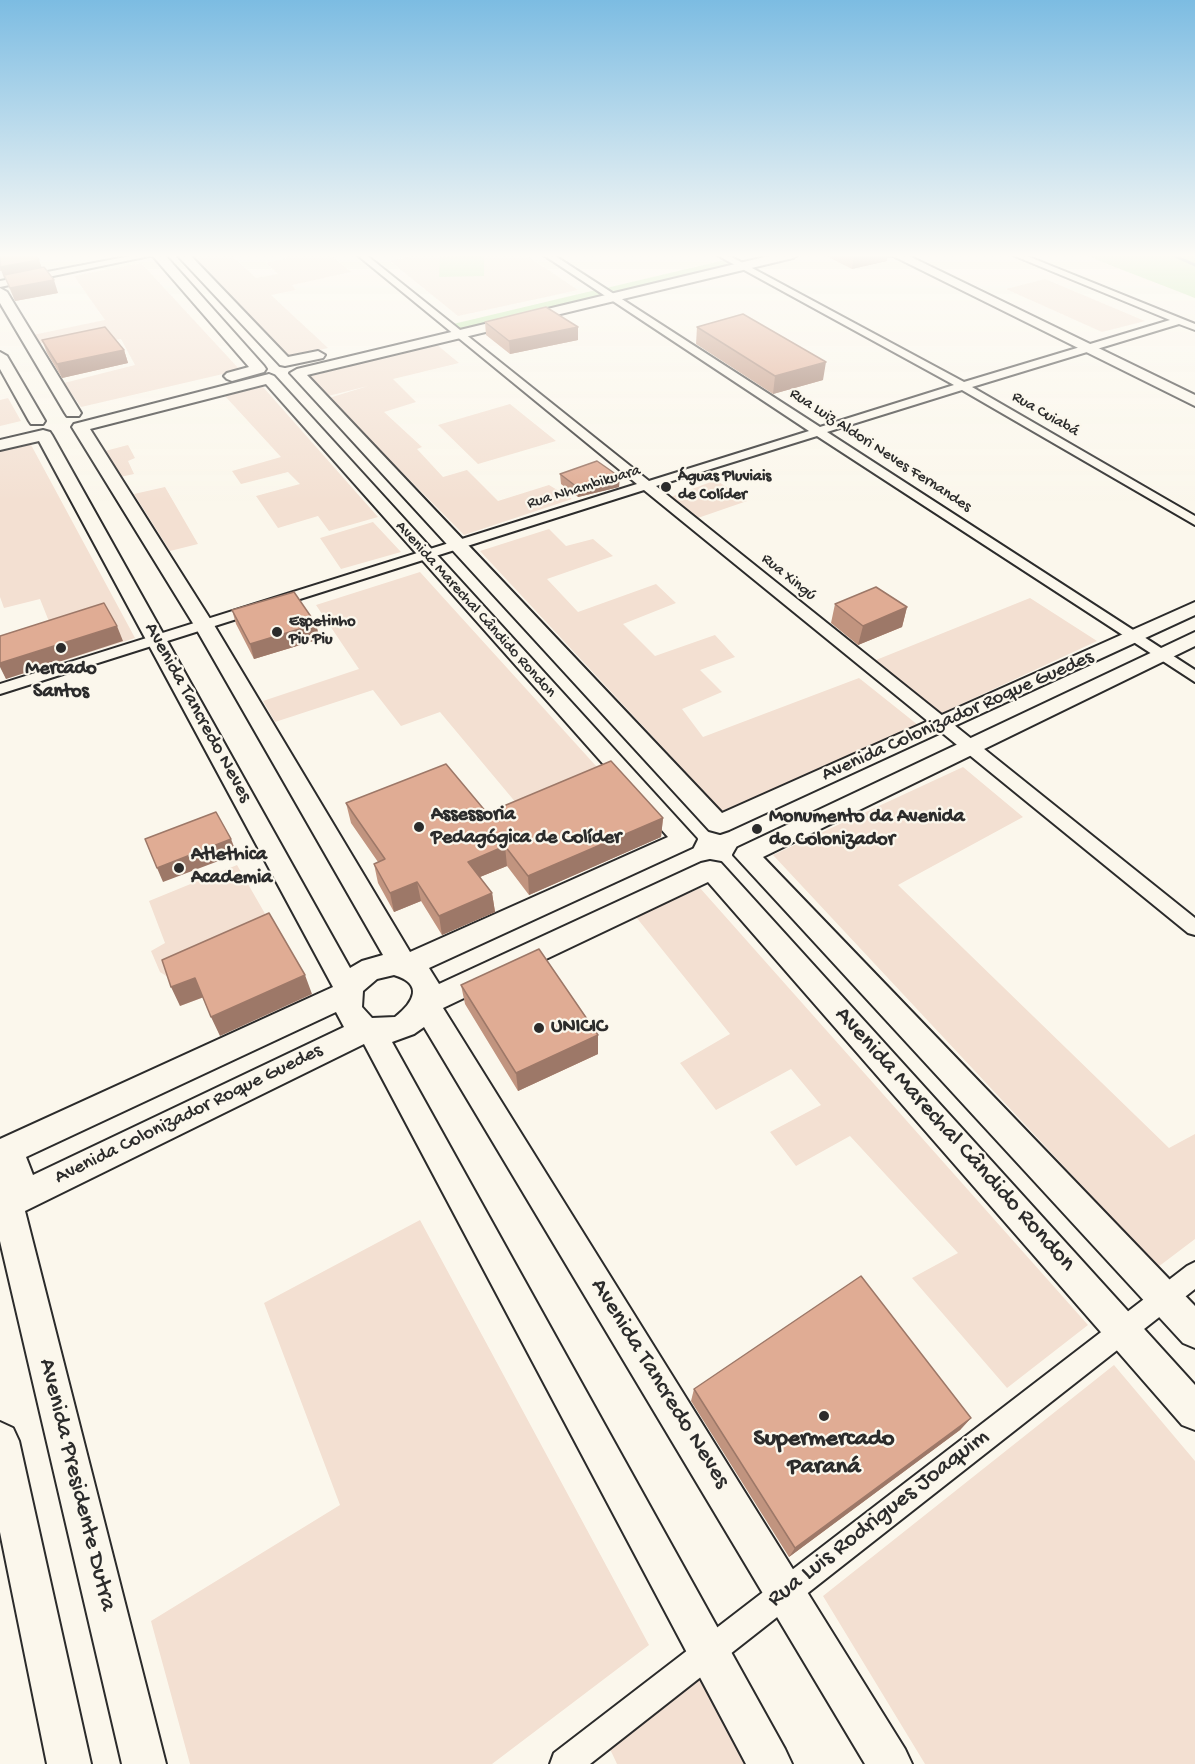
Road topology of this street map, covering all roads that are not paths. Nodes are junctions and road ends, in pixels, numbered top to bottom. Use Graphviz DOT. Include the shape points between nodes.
graph roads {
  1 [pos="19,336"];
  2 [pos="230,336"];
  3 [pos="261,336"];
  4 [pos="407,336"];
  5 [pos="448,336"];
  6 [pos="463,336"];
  7 [pos="672,336"];
  8 [pos="872,336"];
  9 [pos="1062,336"];
  10 [pos="1090,336"];
  11 [pos="1123,336"];
  12 [pos="1102,342"];
  13 [pos="1086,348"];
  14 [pos="0,356"];
  15 [pos="291,368"];
  16 [pos="264,374"];
  17 [pos="1195,385"];
  18 [pos="963,386"];
  19 [pos="1195,400"];
  20 [pos="58,424"];
  21 [pos="0,431"];
  22 [pos="819,431"];
  23 [pos="0,445"];
  24 [pos="646,486"];
  25 [pos="1195,521"];
  26 [pos="458,545"];
  27 [pos="425,555"];
  28 [pos="1195,608"];
  29 [pos="204,625"];
  30 [pos="1135,636"];
  31 [pos="1195,638"];
  32 [pos="157,640"];
  33 [pos="1162,654"];
  34 [pos="1195,677"];
  35 [pos="0,689"];
  36 [pos="941,724"];
  37 [pos="968,746"];
  38 [pos="719,824"];
  39 [pos="683,840"];
  40 [pos="746,854"];
  41 [pos="711,870"];
  42 [pos="1195,928"];
  43 [pos="405,966"];
  44 [pos="349,992"];
  45 [pos="426,1004"];
  46 [pos="370,1029"];
  47 [pos="0,1155"];
  48 [pos="6,1207"];
  49 [pos="1195,1274"];
  50 [pos="1164,1298"];
  51 [pos="1123,1330"];
  52 [pos="1195,1331"];
  53 [pos="1195,1412"];
  54 [pos="0,1441"];
  55 [pos="786,1591"];
  56 [pos="708,1651"];
  57 [pos="69,1764"];
  58 [pos="144,1764"];
  59 [pos="565,1764"];
  60 [pos="770,1764"];
  61 [pos="890,1764"];
  1 -- 20 [label="street"];
  2 -- 16 [label="street, Avenida Marechal Cândido Rondon"];
  3 -- 15 [label="street, Avenida Marechal Cândido Rondon"];
  4 -- 15 [label="street"];
  5 -- 15 [label="street"];
  6 -- 24 [label="street, Rua Xingú"];
  7 -- 22 [label="street, Rua Luiz Aldori Neves Fernandes"];
  8 -- 18 [label="street, Rua Cuiabá"];
  9 -- 13 [label="street"];
  10 -- 12 [label="street"];
  11 -- 12 [label="street, Rua Nhambikuara"];
  12 -- 13 [label="street, Rua Nhambikuara"];
  12 -- 17 [label="street"];
  13 -- 18 [label="street, Rua Nhambikuara"];
  13 -- 19 [label="street"];
  14 -- 20 [label="street, Avenida Tancredo Neves"];
  15 -- 16 [label="street" via="282,379"];
  15 -- 26 [label="street, Avenida Marechal Cândido Rondon"];
  16 -- 20 [label="street"];
  16 -- 27 [label="street, Avenida Marechal Cândido Rondon"];
  18 -- 22 [label="street, Rua Nhambikuara"];
  18 -- 25 [label="street, Rua Cuiabá"];
  20 -- 21 [label="street"];
  20 -- 23 [label="street"];
  20 -- 29 [label="street, Avenida Tancredo Neves"];
  20 -- 32 [label="street, Avenida Tancredo Neves"];
  22 -- 24 [label="street, Rua Nhambikuara"];
  22 -- 30 [label="street, Rua Luiz Aldori Neves Fernandes"];
  24 -- 26 [label="street, Rua Nhambikuara"];
  24 -- 36 [label="street, Rua Xingú"];
  26 -- 27 [label="street, Rua Nhambikuara"];
  26 -- 38 [label="street, Avenida Marechal Cândido Rondon"];
  27 -- 29 [label="street, Rua Nhambikuara"];
  27 -- 39 [label="street, Avenida Marechal Cândido Rondon"];
  28 -- 30 [label="street, Avenida Colonizador Roque Guedes"];
  29 -- 32 [label="street, Rua Nhambikuara"];
  29 -- 43 [label="street, Avenida Tancredo Neves"];
  30 -- 33 [label="street, Rua Luiz Aldori Neves Fernandes"];
  30 -- 36 [label="street, Avenida Colonizador Roque Guedes"];
  31 -- 33 [label="street, Avenida Colonizador Roque Guedes"];
  32 -- 35 [label="street, Rua Nhambikuara"];
  32 -- 44 [label="street, Avenida Tancredo Neves"];
  33 -- 34 [label="street, Rua Luiz Aldori Neves Fernandes"];
  33 -- 37 [label="street, Avenida Colonizador Roque Guedes"];
  36 -- 37 [label="street, Rua Xingú"];
  36 -- 38 [label="street, Avenida Colonizador Roque Guedes"];
  37 -- 40 [label="street, Avenida Colonizador Roque Guedes"];
  37 -- 42 [label="street, Rua Xingú"];
  38 -- 39 [label="street" via="700,825"];
  38 -- 40 [label="street" via="744,838"];
  39 -- 41 [label="street" via="685,856 700,868"];
  39 -- 43 [label="street"];
  40 -- 41 [label="street" via="737,866"];
  40 -- 50 [label="street, Avenida Marechal Cândido Rondon"];
  41 -- 45 [label="street"];
  41 -- 51 [label="street, Avenida Marechal Cândido Rondon"];
  43 -- 44 [label="street" via="382,965 371,969 361,975"];
  43 -- 45 [label="street" via="422,976 428,993"];
  44 -- 46 [label="street" via="350,1015"];
  44 -- 47 [label="street, Avenida Colonizador Roque Guedes"];
  45 -- 46 [label="street" via="410,1023 397,1028"];
  45 -- 55 [label="street, Avenida Tancredo Neves"];
  46 -- 48 [label="street, Avenida Colonizador Roque Guedes" via="48,1182"];
  46 -- 56 [label="street"];
  47 -- 48 [label="street" via="17,1172 16,1193"];
  48 -- 58 [label="street, Avenida Presidente Dutra"];
  49 -- 50 [label="street, Rua Luis Rodrigues Joaquim"];
  50 -- 51 [label="street, Rua Luis Rodrigues Joaquim"];
  50 -- 52 [label="street, Avenida Marechal Cândido Rondon"];
  51 -- 53 [label="street, Avenida Marechal Cândido Rondon"];
  51 -- 55 [label="street, Rua Luis Rodrigues Joaquim"];
  54 -- 57 [label="street"];
  55 -- 56 [label="street, Rua Luis Rodrigues Joaquim"];
  55 -- 61 [label="street, Avenida Tancredo Neves"];
  56 -- 59 [label="street, Rua Luis Rodrigues Joaquim"];
  56 -- 60 [label="street"];
}
